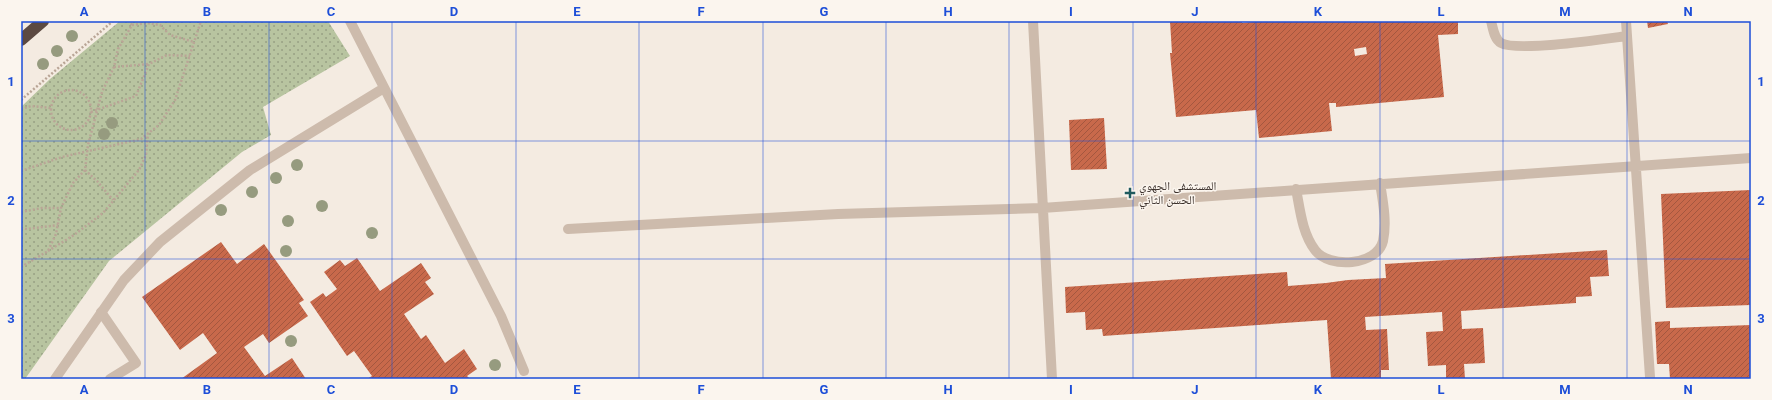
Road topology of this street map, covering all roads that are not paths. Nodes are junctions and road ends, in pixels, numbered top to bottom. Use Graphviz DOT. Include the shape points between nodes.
graph roads {
  1 [pos="43,21"];
  2 [pos="350,21"];
  3 [pos="1033,21"];
  4 [pos="1491,21"];
  5 [pos="1626,21"];
  6 [pos="1627,36"];
  7 [pos="21,40"];
  8 [pos="384,88"];
  9 [pos="1751,158"];
  10 [pos="1636,168"];
  11 [pos="1380,183"];
  12 [pos="1296,189"];
  13 [pos="1042,208"];
  14 [pos="568,229"];
  15 [pos="101,312"];
  16 [pos="524,371"];
  17 [pos="1650,377"];
  18 [pos="55,379"];
  19 [pos="110,379"];
  20 [pos="1052,379"];
  1 -- 7 [label="highway"];
  2 -- 8 [label="street"];
  3 -- 13 [label="street"];
  4 -- 6 [label="street" via="1500,42 1509,46"];
  5 -- 6 [label="street"];
  6 -- 10 [label="street"];
  8 -- 15 [label="street" via="250,170 160,242 124,280"];
  8 -- 16 [label="street" via="445,204"];
  9 -- 10 [label="street"];
  10 -- 11 [label="street"];
  10 -- 17 [label="street"];
  11 -- 12 [label="street"];
  11 -- 12 [label="street" via="1384,207 1382,243 1377,252 1352,263 1326,260 1316,252 1308,238"];
  12 -- 13 [label="street"];
  13 -- 14 [label="street" via="838,214"];
  13 -- 20 [label="street"];
  15 -- 18 [label="street"];
  15 -- 19 [label="street" via="136,363"];
}
